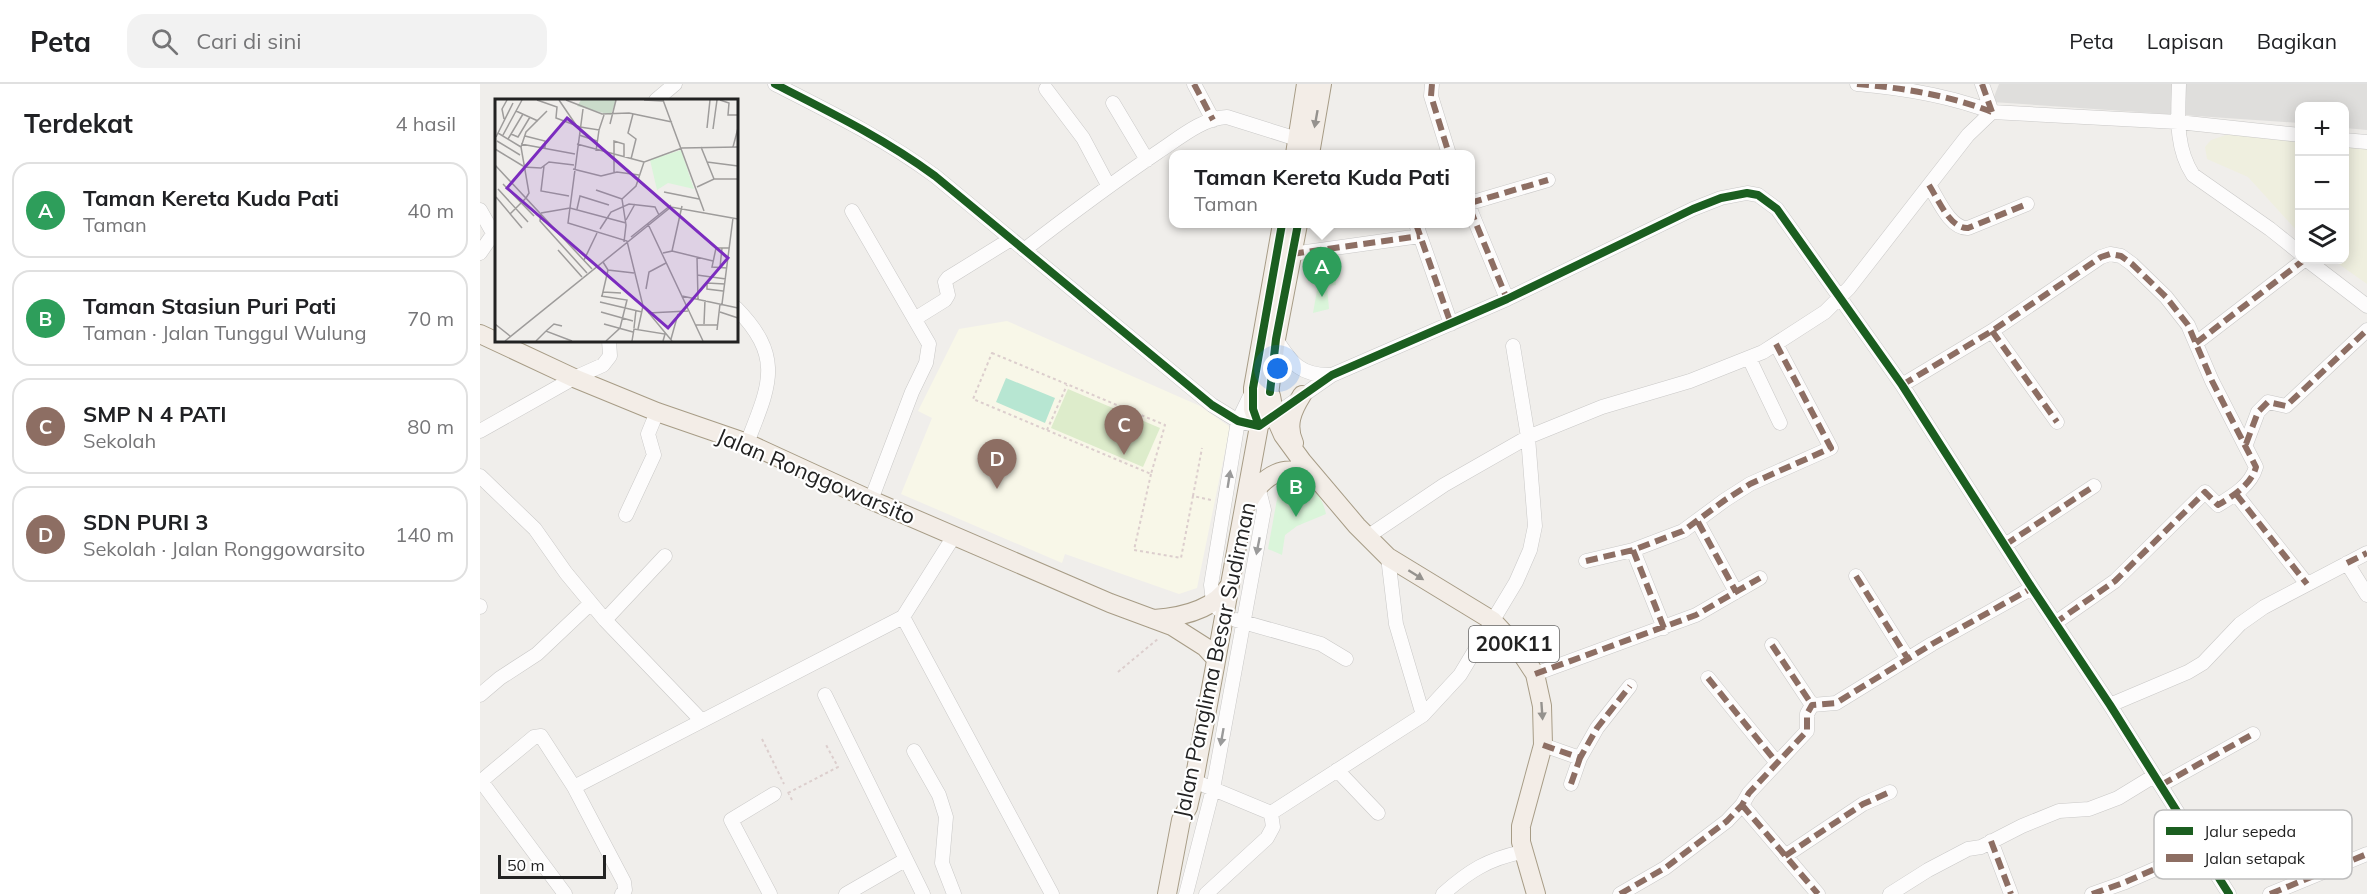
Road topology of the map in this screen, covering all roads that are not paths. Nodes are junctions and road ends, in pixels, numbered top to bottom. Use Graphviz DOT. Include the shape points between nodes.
graph roads {
  1 [pos="675,84"];
  2 [pos="775,84"];
  3 [pos="1194,84"];
  4 [pos="1306,84"];
  5 [pos="1322,84"];
  6 [pos="1432,84"];
  7 [pos="1857,84"];
  8 [pos="1982,84"];
  9 [pos="2179,84"];
  10 [pos="1047,89"];
  11 [pos="657,99"];
  12 [pos="1113,103"];
  13 [pos="1992,112"];
  14 [pos="1213,120"];
  15 [pos="2178,122"];
  16 [pos="2295,134"];
  17 [pos="2349,140"];
  18 [pos="2367,142"];
  19 [pos="1296,147"];
  20 [pos="1311,150"];
  21 [pos="1448,150"];
  22 [pos="1147,160"];
  23 [pos="1548,180"];
  24 [pos="1108,185"];
  25 [pos="1929,185"];
  26 [pos="1475,202"];
  27 [pos="2027,204"];
  28 [pos="480,210"];
  29 [pos="852,211"];
  30 [pos="1475,221"];
  31 [pos="1282,228"];
  32 [pos="1297,228"];
  33 [pos="1418,230"];
  34 [pos="494,232"];
  35 [pos="1011,239"];
  36 [pos="2295,249"];
  37 [pos="1024,250"];
  38 [pos="480,253"];
  39 [pos="1292,254"];
  40 [pos="2301,264"];
  41 [pos="2311,264"];
  42 [pos="1507,299"];
  43 [pos="1839,299"];
  44 [pos="2367,306"];
  45 [pos="738,310"];
  46 [pos="915,318"];
  47 [pos="1451,324"];
  48 [pos="2367,330"];
  49 [pos="1992,331"];
  50 [pos="480,333"];
  51 [pos="1276,339"];
  52 [pos="495,340"];
  53 [pos="499,342"];
  54 [pos="609,342"];
  55 [pos="1776,344"];
  56 [pos="2196,344"];
  57 [pos="1512,346"];
  58 [pos="1749,358"];
  59 [pos="1332,375"];
  60 [pos="574,378"];
  61 [pos="1902,385"];
  62 [pos="1262,390"];
  63 [pos="1302,395"];
  64 [pos="657,412"];
  65 [pos="1275,415"];
  66 [pos="1238,421"];
  67 [pos="2057,422"];
  68 [pos="1780,423"];
  69 [pos="1259,426"];
  70 [pos="480,431"];
  71 [pos="1528,436"];
  72 [pos="747,443"];
  73 [pos="2246,444"];
  74 [pos="1302,461"];
  75 [pos="1252,469"];
  76 [pos="480,476"];
  77 [pos="1318,479"];
  78 [pos="2094,486"];
  79 [pos="1258,487"];
  80 [pos="2236,494"];
  81 [pos="871,500"];
  82 [pos="1245,508"];
  83 [pos="626,515"];
  84 [pos="1698,522"];
  85 [pos="954,536"];
  86 [pos="1367,537"];
  87 [pos="2005,545"];
  88 [pos="1633,550"];
  89 [pos="2367,553"];
  90 [pos="665,556"];
  91 [pos="1388,557"];
  92 [pos="1586,561"];
  93 [pos="2347,563"];
  94 [pos="1856,576"];
  95 [pos="1760,578"];
  96 [pos="2307,584"];
  97 [pos="2032,588"];
  98 [pos="1736,592"];
  99 [pos="2367,595"];
  100 [pos="591,603"];
  101 [pos="1218,609"];
  102 [pos="903,617"];
  103 [pos="605,620"];
  104 [pos="1153,620"];
  105 [pos="1493,621"];
  106 [pos="1243,622"];
  107 [pos="2055,623"];
  108 [pos="1664,628"];
  109 [pos="1772,645"];
  110 [pos="1216,659"];
  111 [pos="1346,659"];
  112 [pos="1908,659"];
  113 [pos="1535,674"];
  114 [pos="1708,678"];
  115 [pos="1630,686"];
  116 [pos="480,694"];
  117 [pos="825,695"];
  118 [pos="1812,705"];
  119 [pos="2110,705"];
  120 [pos="1423,715"];
  121 [pos="701,720"];
  122 [pos="2253,734"];
  123 [pos="1543,745"];
  124 [pos="914,751"];
  125 [pos="1580,758"];
  126 [pos="1777,763"];
  127 [pos="1337,770"];
  128 [pos="2158,780"];
  129 [pos="1194,781"];
  130 [pos="481,782"];
  131 [pos="1570,784"];
  132 [pos="574,787"];
  133 [pos="1213,789"];
  134 [pos="1890,792"];
  135 [pos="781,793"];
  136 [pos="1742,805"];
  137 [pos="1188,807"];
  138 [pos="2177,810"];
  139 [pos="1271,813"];
  140 [pos="1378,813"];
  141 [pos="1991,841"];
  142 [pos="1522,852"];
  143 [pos="2367,854"];
  144 [pos="1785,856"];
  145 [pos="905,860"];
  146 [pos="2352,860"];
  147 [pos="2154,869"];
  148 [pos="2220,879"];
  149 [pos="2306,879"];
  150 [pos="565,894"];
  151 [pos="622,894"];
  152 [pos="770,894"];
  153 [pos="846,894"];
  154 [pos="923,894"];
  155 [pos="954,894"];
  156 [pos="1052,894"];
  157 [pos="1167,894"];
  158 [pos="1176,894"];
  159 [pos="1186,894"];
  160 [pos="1206,894"];
  161 [pos="1443,894"];
  162 [pos="1536,894"];
  163 [pos="1620,894"];
  164 [pos="1818,894"];
  165 [pos="1890,894"];
  166 [pos="2011,894"];
  167 [pos="2092,894"];
  168 [pos="2229,894"];
  169 [pos="2270,894"];
  1 -- 11 [label="street"];
  2 -- 35 [label="street" via="905,154"];
  3 -- 14 [label="street"];
  4 -- 19 [label="main road"];
  5 -- 20 [label="main road, one-way"];
  6 -- 21 [label="street" via="1431,96"];
  7 -- 13 [label="street" via="1965,102"];
  8 -- 13 [label="street"];
  9 -- 15 [label="street"];
  10 -- 24 [label="street" via="1083,138"];
  12 -- 22 [label="street"];
  13 -- 15 [label="street"];
  13 -- 25 [label="street" via="1968,135"];
  14 -- 19 [label="street" via="1227,117"];
  14 -- 22 [label="street"];
  15 -- 16 [label="street"];
  15 -- 36 [label="street" via="2180,147 2193,175"];
  17 -- 18 [label="street"];
  22 -- 24 [label="street"];
  23 -- 26 [label="street"];
  24 -- 37 [label="street"];
  25 -- 27 [label="street" via="1954,224 1962,228"];
  25 -- 43 [label="street"];
  28 -- 34 [label="street"];
  29 -- 46 [label="street"];
  30 -- 42 [label="street"];
  31 -- 62 [label="main road"];
  32 -- 39 [label="main road"];
  33 -- 39 [label="street"];
  33 -- 47 [label="street"];
  34 -- 38 [label="street"];
  35 -- 37 [label="street"];
  35 -- 46 [label="street" via="948,278 948,297"];
  37 -- 66 [label="street" via="1212,405"];
  39 -- 51 [label="main road"];
  40 -- 56 [label="street"];
  41 -- 44 [label="street"];
  42 -- 43 [label="street" via="1693,209 1747,193 1758,195 1777,209"];
  42 -- 47 [label="street"];
  43 -- 55 [label="street"];
  43 -- 61 [label="street"];
  45 -- 72 [label="street" via="758,334 770,371 765,397"];
  46 -- 81 [label="street" via="929,344 929,357"];
  47 -- 59 [label="street"];
  48 -- 73 [label="street" via="2286,405 2268,402 2258,412"];
  49 -- 56 [label="street" via="2110,254 2132,264 2166,297 2188,325"];
  49 -- 61 [label="street"];
  49 -- 67 [label="street"];
  50 -- 52 [label="main road, Jalan Ronggowarsito"];
  51 -- 59 [label="street" via="1286,355 1306,373"];
  51 -- 62 [label="main road"];
  53 -- 60 [label="main road, Jalan Ronggowarsito"];
  54 -- 60 [label="street" via="606,363"];
  55 -- 58 [label="street"];
  55 -- 84 [label="street" via="1831,448 1750,484"];
  56 -- 73 [label="street"];
  57 -- 71 [label="street"];
  58 -- 68 [label="street"];
  58 -- 71 [label="street"];
  59 -- 63 [label="street"];
  60 -- 64 [label="main road, Jalan Ronggowarsito"];
  60 -- 70 [label="street"];
  61 -- 87 [label="street"];
  62 -- 65 [label="main road"];
  62 -- 66 [label="street"];
  62 -- 69 [label="main road, Jalan Panglima Besar Sudirman" via="1267,411"];
  63 -- 65 [label="street"];
  63 -- 74 [label="main road" via="1292,413 1290,430"];
  64 -- 72 [label="main road, Jalan Ronggowarsito"];
  64 -- 83 [label="street" via="648,434 654,455"];
  65 -- 69 [label="street"];
  65 -- 74 [label="main road" via="1283,435"];
  66 -- 69 [label="street"];
  101 -- 66 [label="street, one-way" via="1211,585"];
  69 -- 75 [label="main road, Jalan Panglima Besar Sudirman"];
  71 -- 86 [label="street" via="1444,485"];
  71 -- 105 [label="street" via="1535,526 1516,582"];
  72 -- 81 [label="main road, Jalan Ronggowarsito"];
  73 -- 80 [label="street" via="2256,466 2253,476"];
  74 -- 77 [label="main road"];
  75 -- 79 [label="street"];
  75 -- 82 [label="main road, Jalan Panglima Besar Sudirman"];
  76 -- 100 [label="street" via="535,529"];
  77 -- 79 [label="main road" via="1296,470 1277,472"];
  77 -- 86 [label="main road, 200K11"];
  78 -- 87 [label="street"];
  79 -- 82 [label="main road"];
  79 -- 106 [label="street, one-way" via="1265,507"];
  80 -- 96 [label="street"];
  80 -- 107 [label="street" via="2217,505 2205,492 2115,581"];
  81 -- 85 [label="main road, Jalan Ronggowarsito"];
  82 -- 101 [label="main road, Jalan Panglima Besar Sudirman" via="1230,585"];
  84 -- 88 [label="street"];
  84 -- 98 [label="street"];
  85 -- 102 [label="street"];
  85 -- 104 [label="main road, Jalan Ronggowarsito"];
  86 -- 91 [label="main road, 200K11"];
  87 -- 97 [label="street"];
  88 -- 92 [label="street"];
  88 -- 108 [label="street"];
  89 -- 93 [label="street"];
  90 -- 103 [label="street"];
  91 -- 105 [label="main road, 200K11, one-way"];
  91 -- 120 [label="street" via="1396,624"];
  93 -- 96 [label="street"];
  93 -- 99 [label="street"];
  94 -- 112 [label="street"];
  95 -- 98 [label="street"];
  96 -- 119 [label="street" via="2240,624 2203,663"];
  97 -- 107 [label="street"];
  97 -- 112 [label="street"];
  98 -- 108 [label="street"];
  100 -- 103 [label="street"];
  100 -- 116 [label="street" via="537,654"];
  101 -- 104 [label="main road"];
  101 -- 106 [label="street"];
  101 -- 110 [label="main road, Jalan Panglima Besar Sudirman"];
  102 -- 121 [label="street"];
  102 -- 156 [label="street"];
  103 -- 121 [label="street"];
  104 -- 110 [label="main road, Jalan Ronggowarsito" via="1172,626"];
  105 -- 113 [label="main road, 200K11"];
  105 -- 120 [label="street" via="1460,675"];
  106 -- 111 [label="street" via="1321,644"];
  106 -- 133 [label="street, one-way"];
  107 -- 119 [label="street"];
  108 -- 113 [label="street"];
  109 -- 118 [label="street"];
  110 -- 129 [label="main road, Jalan Panglima Besar Sudirman"];
  112 -- 118 [label="street" via="1836,703"];
  113 -- 123 [label="main road, 200K11, one-way" via="1542,706"];
  114 -- 126 [label="street"];
  115 -- 125 [label="street" via="1597,728"];
  117 -- 145 [label="street"];
  118 -- 126 [label="street" via="1807,714 1808,731"];
  119 -- 128 [label="street"];
  120 -- 127 [label="street"];
  121 -- 132 [label="street"];
  122 -- 128 [label="street"];
  123 -- 125 [label="street"];
  123 -- 142 [label="main road, 200K11" via="1521,826"];
  124 -- 155 [label="street" via="939,795 945,817 942,863"];
  125 -- 131 [label="street"];
  126 -- 136 [label="street"];
  127 -- 139 [label="street"];
  127 -- 140 [label="street"];
  128 -- 138 [label="street"];
  128 -- 141 [label="street" via="2089,809 2060,811"];
  129 -- 133 [label="street"];
  129 -- 137 [label="main road, Jalan Panglima Besar Sudirman"];
  130 -- 132 [label="street" via="538,736"];
  130 -- 150 [label="street"];
  132 -- 151 [label="street" via="624,882"];
  133 -- 139 [label="street"];
  133 -- 159 [label="street"];
  134 -- 144 [label="street" via="1863,804"];
  135 -- 152 [label="street" via="731,820"];
  136 -- 144 [label="street"];
  136 -- 163 [label="street" via="1665,868"];
  137 -- 157 [label="main road, Jalan Panglima Besar Sudirman" via="1181,820"];
  137 -- 158 [label="main road" via="1191,820"];
  139 -- 160 [label="street" via="1273,827 1267,838"];
  141 -- 165 [label="street" via="1968,849"];
  141 -- 166 [label="street"];
  142 -- 161 [label="street" via="1480,865"];
  142 -- 162 [label="main road, 200K11"];
  143 -- 146 [label="street"];
  144 -- 164 [label="street"];
  145 -- 153 [label="street"];
  145 -- 154 [label="street"];
  147 -- 167 [label="street"];
  148 -- 168 [label="street"];
  149 -- 169 [label="street"];
}
